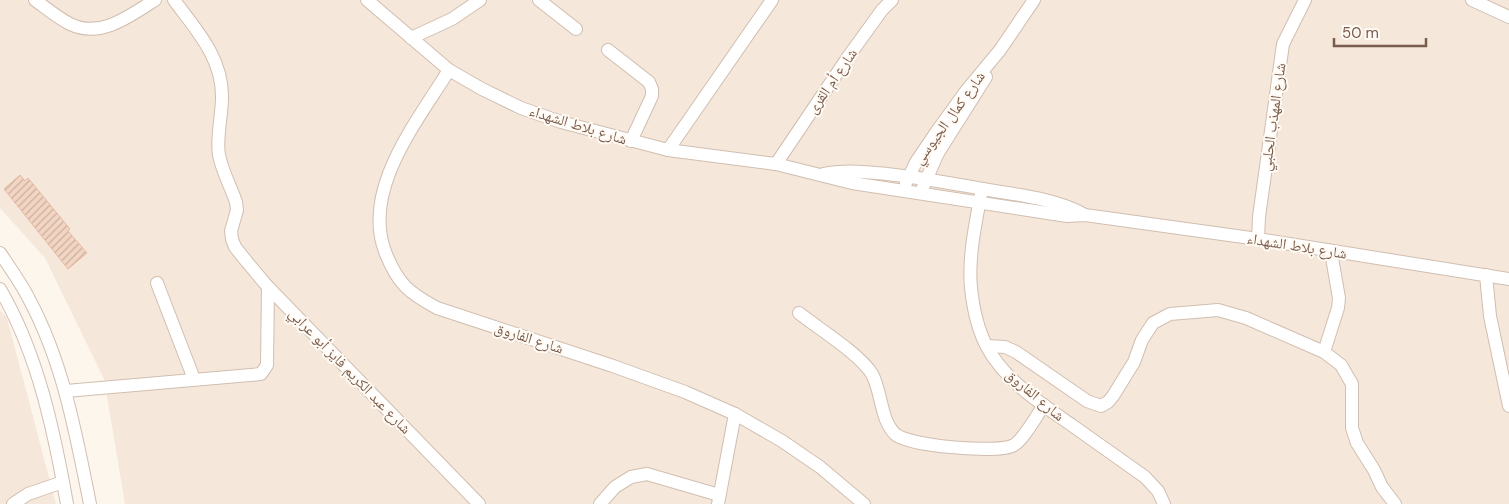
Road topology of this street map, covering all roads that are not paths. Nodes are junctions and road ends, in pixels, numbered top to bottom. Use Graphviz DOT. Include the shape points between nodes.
graph roads {
  1 [pos="35,0"];
  2 [pos="155,0"];
  3 [pos="174,0"];
  4 [pos="367,0"];
  5 [pos="480,0"];
  6 [pos="539,0"];
  7 [pos="772,0"];
  8 [pos="892,0"];
  9 [pos="1034,0"];
  10 [pos="1305,0"];
  11 [pos="1472,0"];
  12 [pos="1509,17"];
  13 [pos="576,29"];
  14 [pos="411,38"];
  15 [pos="608,50"];
  16 [pos="1000,50"];
  17 [pos="449,70"];
  18 [pos="631,141"];
  19 [pos="668,150"];
  20 [pos="776,164"];
  21 [pos="821,174"];
  22 [pos="909,176"];
  23 [pos="926,179"];
  24 [pos="982,189"];
  25 [pos="903,190"];
  26 [pos="921,193"];
  27 [pos="979,203"];
  28 [pos="1085,215"];
  29 [pos="1258,239"];
  30 [pos="1331,252"];
  31 [pos="0,253"];
  32 [pos="1486,275"];
  33 [pos="1509,279"];
  34 [pos="157,283"];
  35 [pos="268,287"];
  36 [pos="0,289"];
  37 [pos="799,314"];
  38 [pos="987,346"];
  39 [pos="1324,352"];
  40 [pos="194,379"];
  41 [pos="66,392"];
  42 [pos="1044,405"];
  43 [pos="1509,406"];
  44 [pos="735,414"];
  45 [pos="63,482"];
  46 [pos="719,500"];
  47 [pos="14,504"];
  48 [pos="68,504"];
  49 [pos="90,504"];
  50 [pos="479,504"];
  51 [pos="600,504"];
  52 [pos="864,504"];
  53 [pos="1164,504"];
  54 [pos="1395,504"];
  1 -- 2 [label="street" via="70,24 92,30 120,21"];
  3 -- 35 [label="street, شارع عبد الكريم فايز أبو عرابي" via="214,56 222,94 219,156 232,187 237,210 231,231 235,246"];
  4 -- 14 [label="street, شارع بلاط الشهداء"];
  5 -- 14 [label="street"];
  6 -- 13 [label="street"];
  7 -- 19 [label="street"];
  8 -- 20 [label="street, شارع أم القرى" via="848,57"];
  9 -- 16 [label="street, شارع كمال الجيوسي"];
  10 -- 29 [label="street, شارع المهذب الحلبي" via="1283,44"];
  11 -- 12 [label="street"];
  14 -- 17 [label="street, شارع بلاط الشهداء"];
  15 -- 18 [label="street" via="649,82 652,89 652,96"];
  16 -- 22 [label="street, شارع كمال الجيوسي" via="960,99"];
  16 -- 23 [label="street, شارع كمال الجيوسي" via="990,72 938,153"];
  17 -- 18 [label="street, شارع بلاط الشهداء" via="521,108"];
  17 -- 44 [label="street, شارع الفاروق" via="399,151 381,197 378,221 382,244 392,271 404,287 437,308 613,366"];
  18 -- 19 [label="street, شارع بلاط الشهداء"];
  19 -- 20 [label="street, شارع بلاط الشهداء"];
  20 -- 21 [label="street, شارع بلاط الشهداء"];
  21 -- 22 [label="street, شارع بلاط الشهداء" via="852,171"];
  21 -- 25 [label="street, شارع بلاط الشهداء" via="852,183"];
  22 -- 23 [label="street, شارع بلاط الشهداء"];
  22 -- 25 [label="street, شارع كمال الجيوسي"];
  23 -- 24 [label="street, شارع بلاط الشهداء"];
  23 -- 26 [label="street, شارع كمال الجيوسي"];
  24 -- 27 [label="street, شارع الفاروق"];
  24 -- 28 [label="street, شارع بلاط الشهداء" via="1038,199 1073,208"];
  25 -- 26 [label="street, شارع بلاط الشهداء"];
  26 -- 27 [label="street, شارع بلاط الشهداء"];
  27 -- 28 [label="street, شارع بلاط الشهداء" via="1067,216"];
  27 -- 38 [label="street, شارع الفاروق" via="970,287"];
  28 -- 29 [label="street, شارع بلاط الشهداء"];
  29 -- 30 [label="street, شارع بلاط الشهداء"];
  30 -- 32 [label="street, شارع بلاط الشهداء"];
  30 -- 39 [label="street" via="1339,298"];
  31 -- 41 [label="street" via="29,299"];
  32 -- 33 [label="street, شارع بلاط الشهداء"];
  32 -- 43 [label="street" via="1490,316"];
  34 -- 40 [label="street"];
  35 -- 40 [label="street" via="267,365 264,371 260,374"];
  35 -- 50 [label="street, شارع عبد الكريم فايز أبو عرابي"];
  36 -- 45 [label="street" via="35,370 52,426"];
  37 -- 42 [label="street" via="860,360 880,391 891,429 902,439 963,447 1010,447 1018,442"];
  38 -- 39 [label="street" via="1005,347 1016,352 1087,401 1101,406 1108,402 1126,376 1153,323 1170,314 1218,310 1246,318"];
  38 -- 42 [label="street, شارع الفاروق" via="1001,367"];
  39 -- 54 [label="street" via="1340,365 1352,384 1352,428 1382,488"];
  40 -- 41 [label="street"];
  41 -- 49 [label="street"];
  42 -- 53 [label="street, شارع الفاروق" via="1145,477 1158,491"];
  44 -- 46 [label="street"];
  44 -- 52 [label="street, شارع الفاروق" via="820,466"];
  45 -- 47 [label="street" via="28,494"];
  45 -- 48 [label="street"];
  46 -- 51 [label="street" via="648,474 631,477 615,486"];
}
